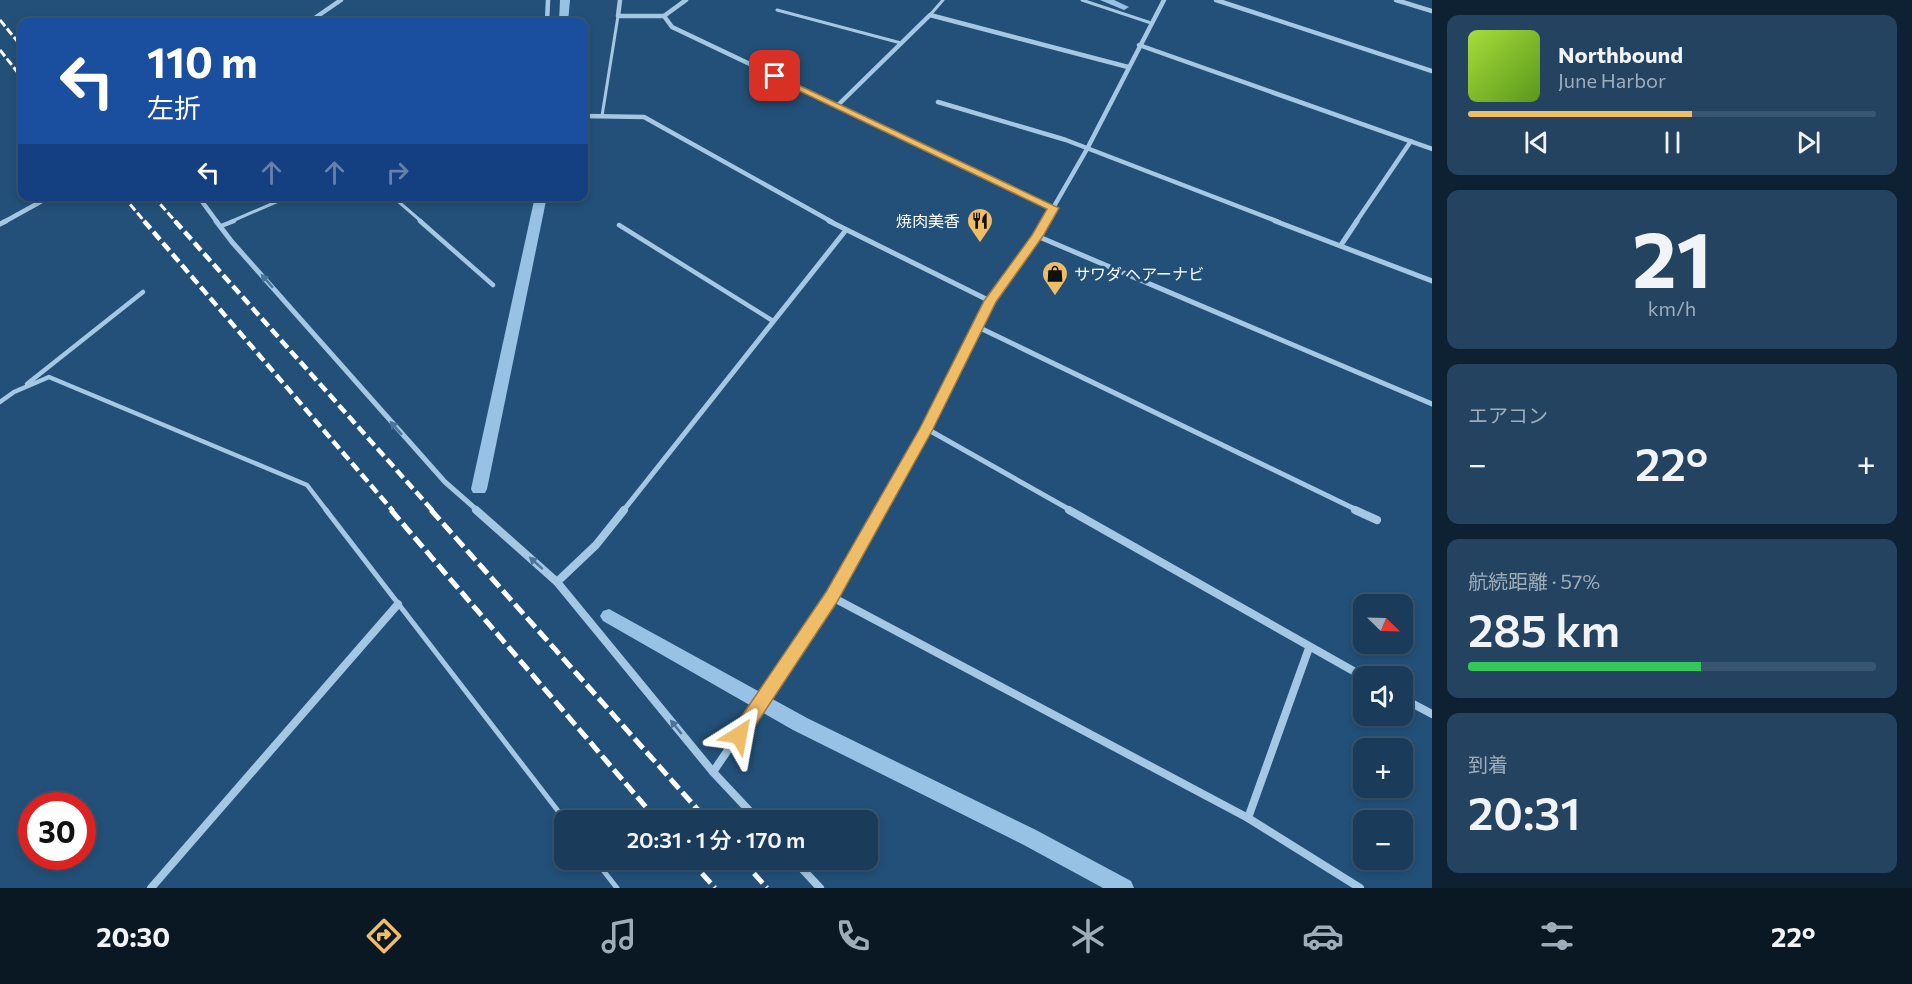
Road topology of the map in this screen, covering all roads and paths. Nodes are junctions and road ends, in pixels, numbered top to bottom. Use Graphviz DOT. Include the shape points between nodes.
graph roads {
  1 [pos="341,0"];
  2 [pos="548,0"];
  3 [pos="620,0"];
  4 [pos="686,0"];
  5 [pos="943,0"];
  6 [pos="1082,0"];
  7 [pos="1164,0"];
  8 [pos="1216,0"];
  9 [pos="1396,0"];
  10 [pos="777,10"];
  11 [pos="1432,11"];
  12 [pos="930,15"];
  13 [pos="618,16"];
  14 [pos="664,16"];
  15 [pos="316,18"];
  16 [pos="547,18"];
  17 [pos="1151,24"];
  18 [pos="901,43"];
  19 [pos="1139,45"];
  20 [pos="1128,67"];
  21 [pos="1432,71"];
  22 [pos="938,102"];
  23 [pos="837,106"];
  24 [pos="602,116"];
  25 [pos="588,117"];
  26 [pos="1411,141"];
  27 [pos="1087,149"];
  28 [pos="1432,149"];
  29 [pos="42,201"];
  30 [pos="202,201"];
  31 [pos="278,201"];
  32 [pos="398,201"];
  33 [pos="1053,208"];
  34 [pos="0,224"];
  35 [pos="619,225"];
  36 [pos="221,226"];
  37 [pos="846,230"];
  38 [pos="1037,236"];
  39 [pos="1341,245"];
  40 [pos="1432,281"];
  41 [pos="493,285"];
  42 [pos="143,292"];
  43 [pos="990,301"];
  44 [pos="773,321"];
  45 [pos="978,327"];
  46 [pos="20,389"];
  47 [pos="0,402"];
  48 [pos="1432,404"];
  49 [pos="927,429"];
  50 [pos="1377,520"];
  51 [pos="557,582"];
  52 [pos="832,597"];
  53 [pos="398,604"];
  54 [pos="1309,648"];
  55 [pos="1353,671"];
  56 [pos="1413,704"];
  57 [pos="1432,714"];
  58 [pos="713,772"];
  59 [pos="557,810"];
  60 [pos="749,810"];
  61 [pos="1248,818"];
  62 [pos="603,870"];
  63 [pos="803,870"];
  64 [pos="151,888"];
  65 [pos="617,888"];
  66 [pos="820,888"];
  67 [pos="1360,888"];
  1 -- 15 [label="street"];
  2 -- 16 [label="street"];
  3 -- 13 [label="street"];
  4 -- 14 [label="street"];
  5 -- 12 [label="lane"];
  6 -- 17 [label="lane"];
  7 -- 17 [label="street"];
  8 -- 21 [label="street"];
  9 -- 11 [label="street"];
  10 -- 18 [label="lane"];
  12 -- 18 [label="street"];
  12 -- 20 [label="street"];
  13 -- 14 [label="street"];
  13 -- 24 [label="lane"];
  14 -- 23 [label="street" via="672,27"];
  17 -- 19 [label="street"];
  18 -- 23 [label="street"];
  19 -- 20 [label="street"];
  19 -- 26 [label="street"];
  20 -- 27 [label="street"];
  22 -- 27 [label="street"];
  23 -- 33 [label="street"];
  24 -- 25 [label="street"];
  24 -- 37 [label="street" via="644,117"];
  26 -- 28 [label="street"];
  26 -- 39 [label="street"];
  27 -- 33 [label="street"];
  27 -- 39 [label="street"];
  29 -- 34 [label="street"];
  30 -- 36 [label="street"];
  31 -- 36 [label="lane"];
  32 -- 41 [label="lane"];
  33 -- 38 [label="street"];
  35 -- 44 [label="lane"];
  51 -- 36 [label="street, one-way" via="445,482"];
  37 -- 43 [label="street"];
  37 -- 44 [label="street"];
  38 -- 43 [label="street"];
  38 -- 48 [label="street"];
  39 -- 40 [label="street"];
  42 -- 46 [label="lane"];
  43 -- 45 [label="street"];
  44 -- 51 [label="street" via="597,545"];
  45 -- 49 [label="street"];
  45 -- 50 [label="street"];
  46 -- 47 [label="lane"];
  46 -- 53 [label="lane" via="49,377 307,485"];
  49 -- 52 [label="street"];
  49 -- 54 [label="street"];
  58 -- 51 [label="street, one-way"];
  52 -- 58 [label="street"];
  52 -- 61 [label="street"];
  53 -- 59 [label="lane"];
  53 -- 64 [label="street"];
  54 -- 55 [label="street"];
  54 -- 61 [label="street"];
  56 -- 57 [label="street"];
  58 -- 60 [label="street"];
  61 -- 67 [label="street"];
  62 -- 65 [label="lane"];
  63 -- 66 [label="street"];
}
